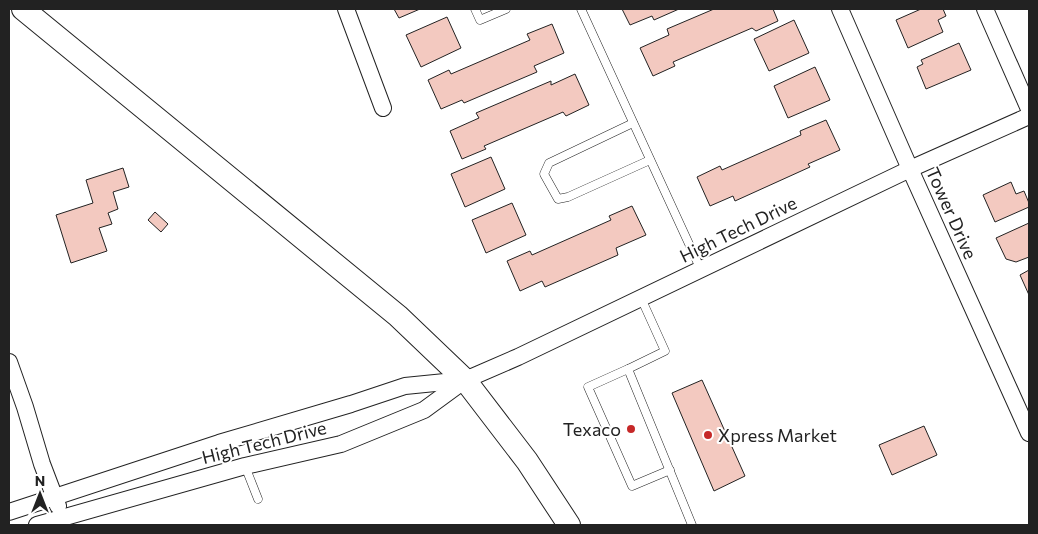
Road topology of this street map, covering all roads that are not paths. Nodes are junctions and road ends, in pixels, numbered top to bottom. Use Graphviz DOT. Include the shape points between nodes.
graph roads {
  1 [pos="23,9"];
  2 [pos="346,9"];
  3 [pos="474,9"];
  4 [pos="506,9"];
  5 [pos="581,9"];
  6 [pos="840,9"];
  7 [pos="985,9"];
  8 [pos="383,108"];
  9 [pos="1029,109"];
  10 [pos="1029,116"];
  11 [pos="634,123"];
  12 [pos="650,160"];
  13 [pos="910,169"];
  14 [pos="701,270"];
  15 [pos="641,298"];
  16 [pos="9,362"];
  17 [pos="628,369"];
  18 [pos="465,380"];
  19 [pos="1029,432"];
  20 [pos="245,466"];
  21 [pos="670,470"];
  22 [pos="55,496"];
  23 [pos="258,499"];
  24 [pos="9,512"];
  25 [pos="63,521"];
  26 [pos="37,525"];
  27 [pos="570,525"];
  28 [pos="692,525"];
  1 -- 18 [label="main road" via="398,316"];
  2 -- 8 [label="street"];
  3 -- 4 [label="lane" via="480,20"];
  5 -- 11 [label="lane"];
  6 -- 13 [label="street, Tower Drive"];
  7 -- 9 [label="street"];
  10 -- 13 [label="street, High Tech Drive"];
  11 -- 12 [label="lane"];
  11 -- 12 [label="lane" via="549,163 544,174 558,199"];
  12 -- 14 [label="lane"];
  13 -- 14 [label="street, High Tech Drive"];
  13 -- 19 [label="street, Tower Drive"];
  14 -- 15 [label="street, High Tech Drive"];
  15 -- 17 [label="lane" via="665,351"];
  15 -- 18 [label="street, High Tech Drive"];
  16 -- 22 [label="street"];
  17 -- 21 [label="lane"];
  17 -- 21 [label="lane" via="588,387 632,486"];
  18 -- 20 [label="street, High Tech Drive" via="424,410 341,444"];
  18 -- 22 [label="street, High Tech Drive" via="405,386"];
  18 -- 27 [label="main road" via="527,461"];
  20 -- 23 [label="lane"];
  20 -- 25 [label="street, High Tech Drive"];
  21 -- 28 [label="lane"];
  22 -- 24 [label="street, High Tech Drive"];
  22 -- 25 [label="street"];
  25 -- 26 [label="street, High Tech Drive"];
}
